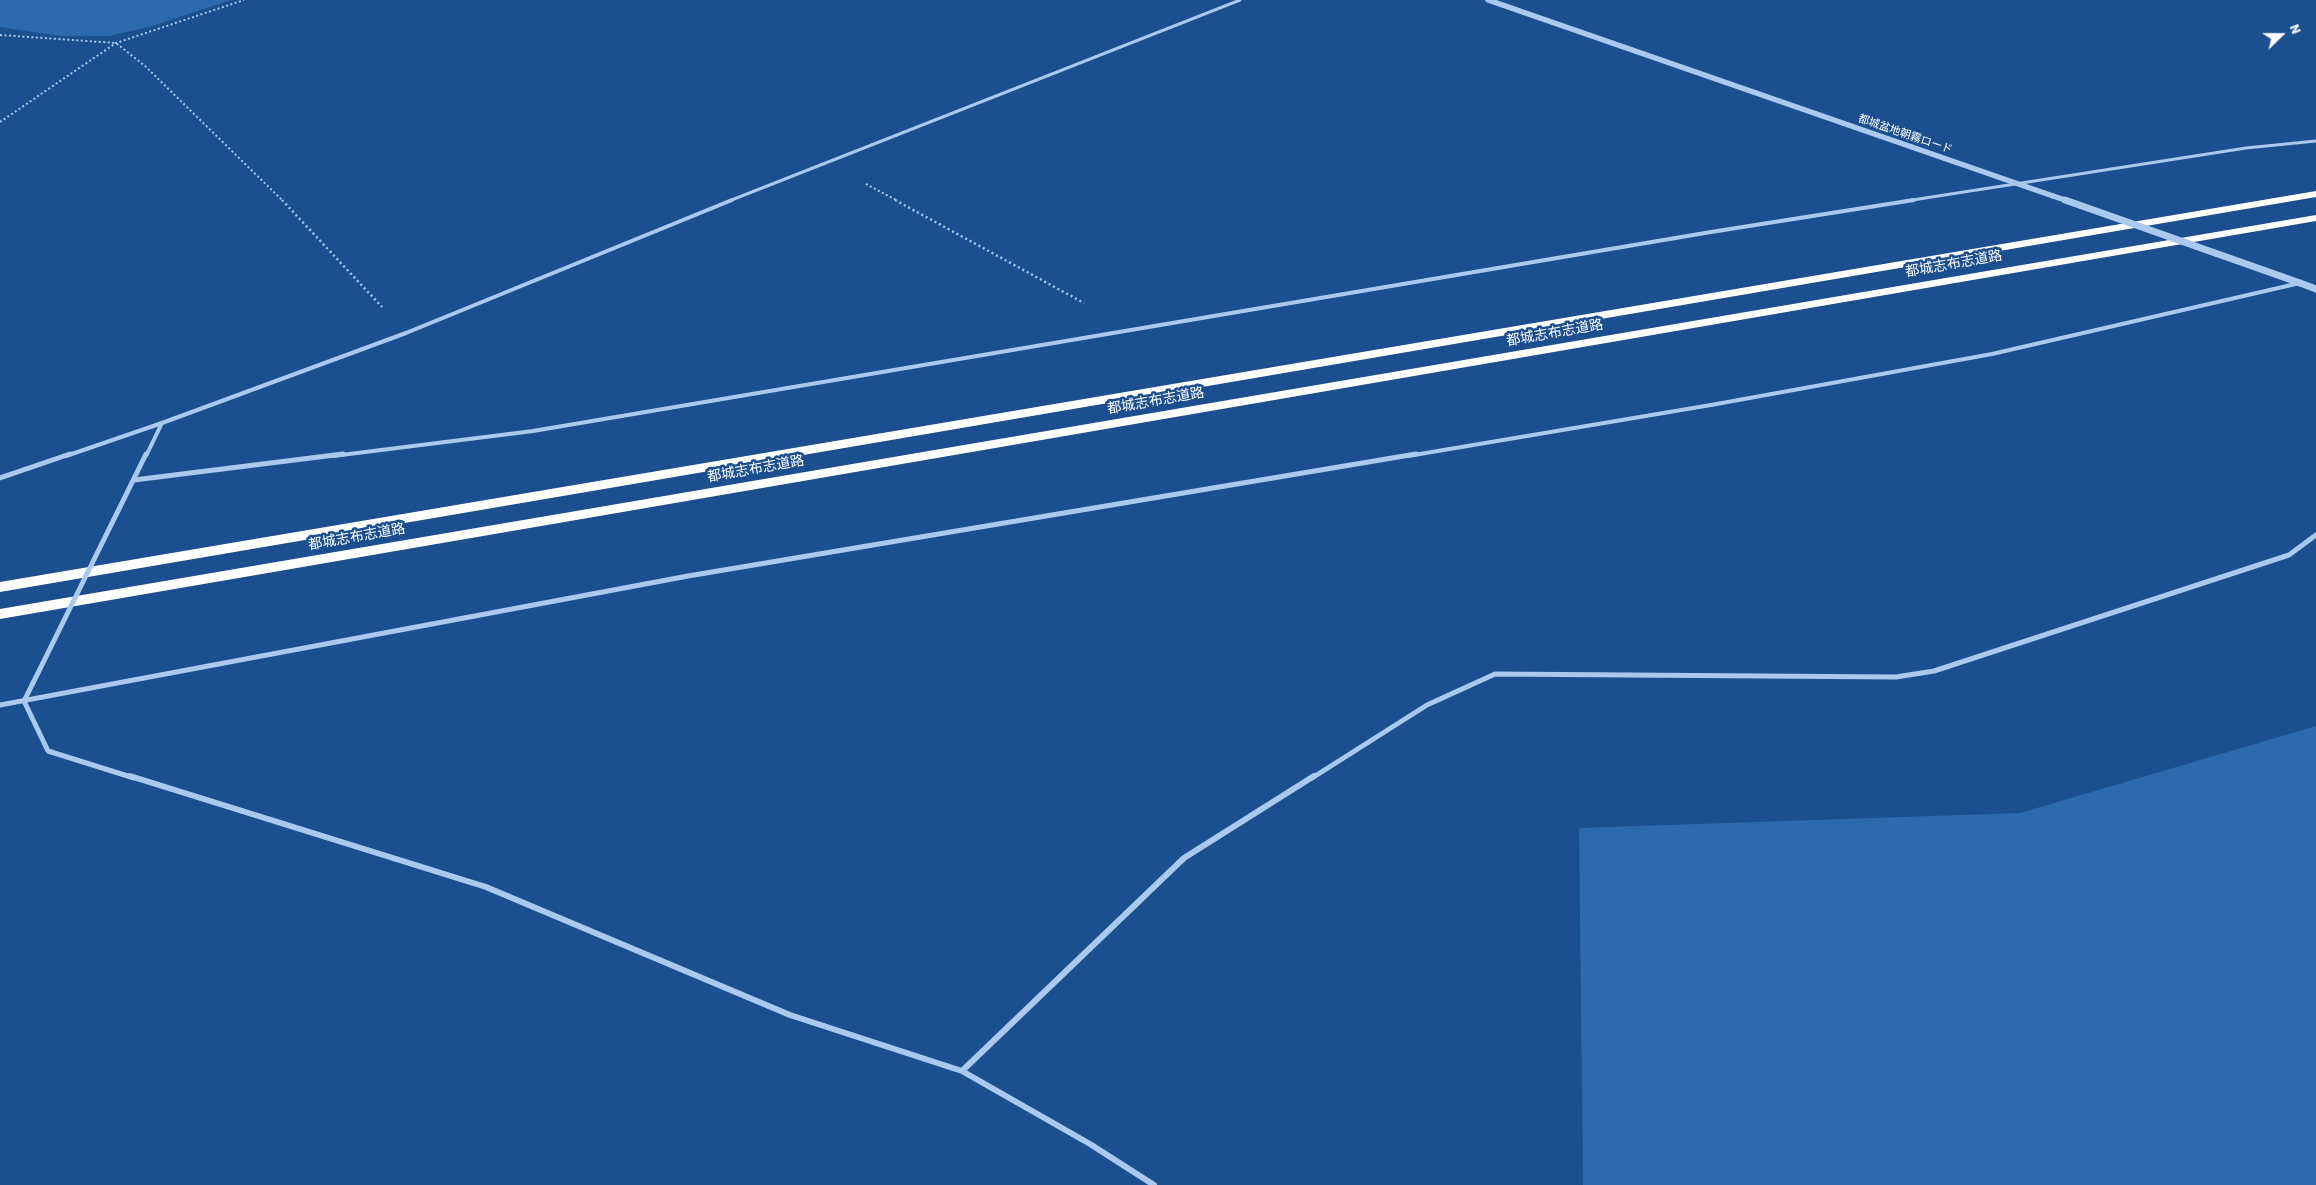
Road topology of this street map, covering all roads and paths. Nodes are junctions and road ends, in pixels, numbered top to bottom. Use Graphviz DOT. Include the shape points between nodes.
graph roads {
  1 [pos="244,0"];
  2 [pos="1240,0"];
  3 [pos="1488,0"];
  4 [pos="0,35"];
  5 [pos="116,43"];
  6 [pos="0,122"];
  7 [pos="2316,141"];
  8 [pos="826,162"];
  9 [pos="2015,184"];
  10 [pos="2316,194"];
  11 [pos="2316,218"];
  12 [pos="2300,283"];
  13 [pos="2316,289"];
  14 [pos="1133,330"];
  15 [pos="406,333"];
  16 [pos="162,423"];
  17 [pos="0,478"];
  18 [pos="134,480"];
  19 [pos="2316,535"];
  20 [pos="0,587"];
  21 [pos="0,614"];
  22 [pos="24,701"];
  23 [pos="0,705"];
  24 [pos="962,1071"];
  25 [pos="1154,1185"];
  1 -- 5 [label="path"];
  2 -- 8 [label="street"];
  3 -- 9 [label="street, 都城盆地朝霧ロード"];
  4 -- 5 [label="path"];
  5 -- 6 [label="path"];
  5 -- 15 [label="path" via="145,66 296,214"];
  7 -- 9 [label="street" via="2246,148"];
  8 -- 14 [label="path"];
  8 -- 15 [label="street"];
  9 -- 12 [label="street, 都城盆地朝霧ロード, bridge"];
  9 -- 14 [label="street"];
  10 -- 20 [label="highway, 都城志布志道路"];
  11 -- 21 [label="highway, 都城志布志道路"];
  12 -- 13 [label="street, 都城盆地朝霧ロード"];
  12 -- 22 [label="street" via="1992,354 1711,405 688,576"];
  14 -- 18 [label="street" via="533,430"];
  15 -- 16 [label="street"];
  16 -- 17 [label="street"];
  16 -- 18 [label="street"];
  18 -- 22 [label="street, bridge"];
  19 -- 24 [label="street" via="2289,555 1934,671 1896,677 1495,674 1427,705 1184,858"];
  22 -- 23 [label="street"];
  22 -- 24 [label="street" via="48,752 486,887 790,1015"];
  24 -- 25 [label="street" via="1090,1144"];
}
